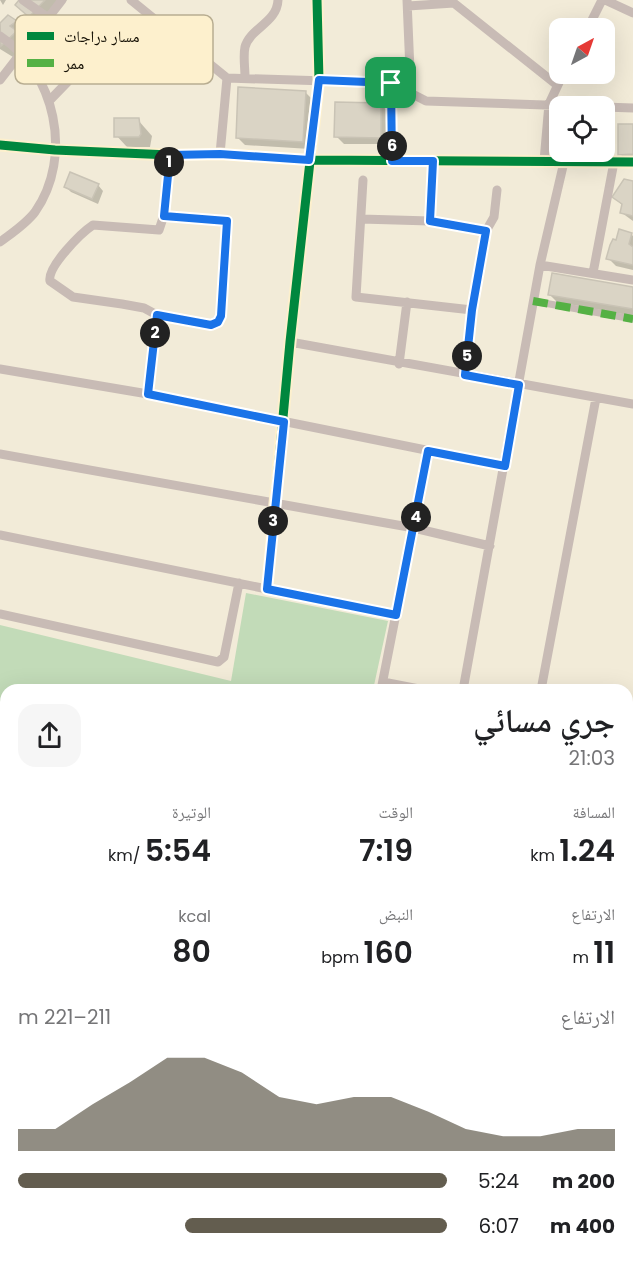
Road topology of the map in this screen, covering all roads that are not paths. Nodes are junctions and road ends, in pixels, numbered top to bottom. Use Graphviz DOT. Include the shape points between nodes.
graph roads {
  1 [pos="23,0"];
  2 [pos="62,0"];
  3 [pos="131,0"];
  4 [pos="278,0"];
  5 [pos="317,0"];
  6 [pos="604,0"];
  7 [pos="452,2"];
  8 [pos="408,3"];
  9 [pos="633,13"];
  10 [pos="44,15"];
  11 [pos="49,15"];
  12 [pos="150,15"];
  13 [pos="594,18"];
  14 [pos="0,36"];
  15 [pos="15,47"];
  16 [pos="15,61"];
  17 [pos="213,66"];
  18 [pos="245,77"];
  19 [pos="227,78"];
  20 [pos="549,78"];
  21 [pos="0,80"];
  22 [pos="319,80"];
  23 [pos="391,83"];
  24 [pos="41,84"];
  25 [pos="66,84"];
  26 [pos="556,84"];
  27 [pos="411,94"];
  28 [pos="552,96"];
  29 [pos="49,101"];
  30 [pos="549,104"];
  31 [pos="615,107"];
  32 [pos="633,108"];
  33 [pos="0,145"];
  34 [pos="55,150"];
  35 [pos="220,154"];
  36 [pos="170,155"];
  37 [pos="309,160"];
  38 [pos="544,160"];
  39 [pos="549,160"];
  40 [pos="392,161"];
  41 [pos="433,161"];
  42 [pos="564,162"];
  43 [pos="614,162"];
  44 [pos="615,162"];
  45 [pos="633,162"];
  46 [pos="363,180"];
  47 [pos="497,190"];
  48 [pos="164,216"];
  49 [pos="361,219"];
  50 [pos="430,221"];
  51 [pos="486,231"];
  52 [pos="0,242"];
  53 [pos="540,265"];
  54 [pos="593,273"];
  55 [pos="633,280"];
  56 [pos="533,301"];
  57 [pos="407,302"];
  58 [pos="472,310"];
  59 [pos="157,315"];
  60 [pos="633,320"];
  61 [pos="290,342"];
  62 [pos="399,364"];
  63 [pos="0,369"];
  64 [pos="465,375"];
  65 [pos="519,385"];
  66 [pos="148,394"];
  67 [pos="596,398"];
  68 [pos="633,404"];
  69 [pos="284,422"];
  70 [pos="428,451"];
  71 [pos="0,454"];
  72 [pos="505,466"];
  73 [pos="275,505"];
  74 [pos="414,528"];
  75 [pos="0,535"];
  76 [pos="490,546"];
  77 [pos="239,583"];
  78 [pos="267,589"];
  79 [pos="0,614"];
  80 [pos="396,615"];
  81 [pos="382,684"];
  82 [pos="464,684"];
  83 [pos="542,684"];
  84 [pos="633,829"];
  85 [pos="633,834"];
  1 -- 10 [label="street"];
  2 -- 11 [label="street"];
  3 -- 12 [label="street"];
  4 -- 18 [label="street" via="276,12 245,48"];
  5 -- 22 [label="street"];
  6 -- 9 [label="street"];
  6 -- 13 [label="street"];
  7 -- 8 [label="street"];
  7 -- 20 [label="street"];
  8 -- 27 [label="street"];
  14 -- 15 [label="street"];
  16 -- 21 [label="street"];
  17 -- 19 [label="street"];
  18 -- 19 [label="street"];
  18 -- 22 [label="street"];
  19 -- 35 [label="street"];
  22 -- 23 [label="street"];
  22 -- 37 [label="street"];
  23 -- 27 [label="street"];
  23 -- 40 [label="street"];
  24 -- 29 [label="street"];
  25 -- 29 [label="street"];
  26 -- 28 [label="street"];
  27 -- 30 [label="street" via="426,101"];
  29 -- 34 [label="street"];
  30 -- 38 [label="street"];
  31 -- 32 [label="street"];
  33 -- 34 [label="street"];
  34 -- 36 [label="street"];
  34 -- 52 [label="street" via="43,198 34,213"];
  35 -- 36 [label="street"];
  35 -- 37 [label="street"];
  36 -- 48 [label="street"];
  37 -- 40 [label="street"];
  37 -- 61 [label="street"];
  38 -- 39 [label="street"];
  38 -- 41 [label="street"];
  40 -- 41 [label="street"];
  41 -- 50 [label="street"];
  42 -- 53 [label="street"];
  43 -- 54 [label="street"];
  44 -- 45 [label="street"];
  46 -- 49 [label="street"];
  47 -- 51 [label="street" via="494,217"];
  48 -- 59 [label="street" via="224,220 228,224 218,322 211,325"];
  48 -- 59 [label="street" via="156,231 93,225 70,246 49,276 50,281 73,297 133,306"];
  49 -- 50 [label="street"];
  49 -- 57 [label="street" via="356,297"];
  50 -- 51 [label="street"];
  51 -- 58 [label="street"];
  53 -- 54 [label="street"];
  53 -- 56 [label="street"];
  54 -- 55 [label="street"];
  56 -- 60 [label="street"];
  56 -- 65 [label="street"];
  57 -- 58 [label="street"];
  57 -- 62 [label="street"];
  58 -- 64 [label="street"];
  59 -- 66 [label="street"];
  61 -- 62 [label="street"];
  61 -- 69 [label="street"];
  62 -- 64 [label="street"];
  63 -- 66 [label="street"];
  64 -- 65 [label="street"];
  65 -- 67 [label="street"];
  65 -- 72 [label="street"];
  66 -- 69 [label="street"];
  67 -- 68 [label="street"];
  67 -- 83 [label="street"];
  69 -- 70 [label="street"];
  69 -- 73 [label="street"];
  70 -- 72 [label="street"];
  70 -- 74 [label="street"];
  71 -- 73 [label="street"];
  72 -- 76 [label="street"];
  73 -- 74 [label="street"];
  73 -- 78 [label="street"];
  74 -- 76 [label="street"];
  74 -- 80 [label="street"];
  75 -- 77 [label="street"];
  76 -- 82 [label="street"];
  77 -- 78 [label="street"];
  77 -- 79 [label="street" via="224,657 218,662"];
  78 -- 80 [label="street"];
  80 -- 81 [label="street"];
  84 -- 85 [label="street"];
}
